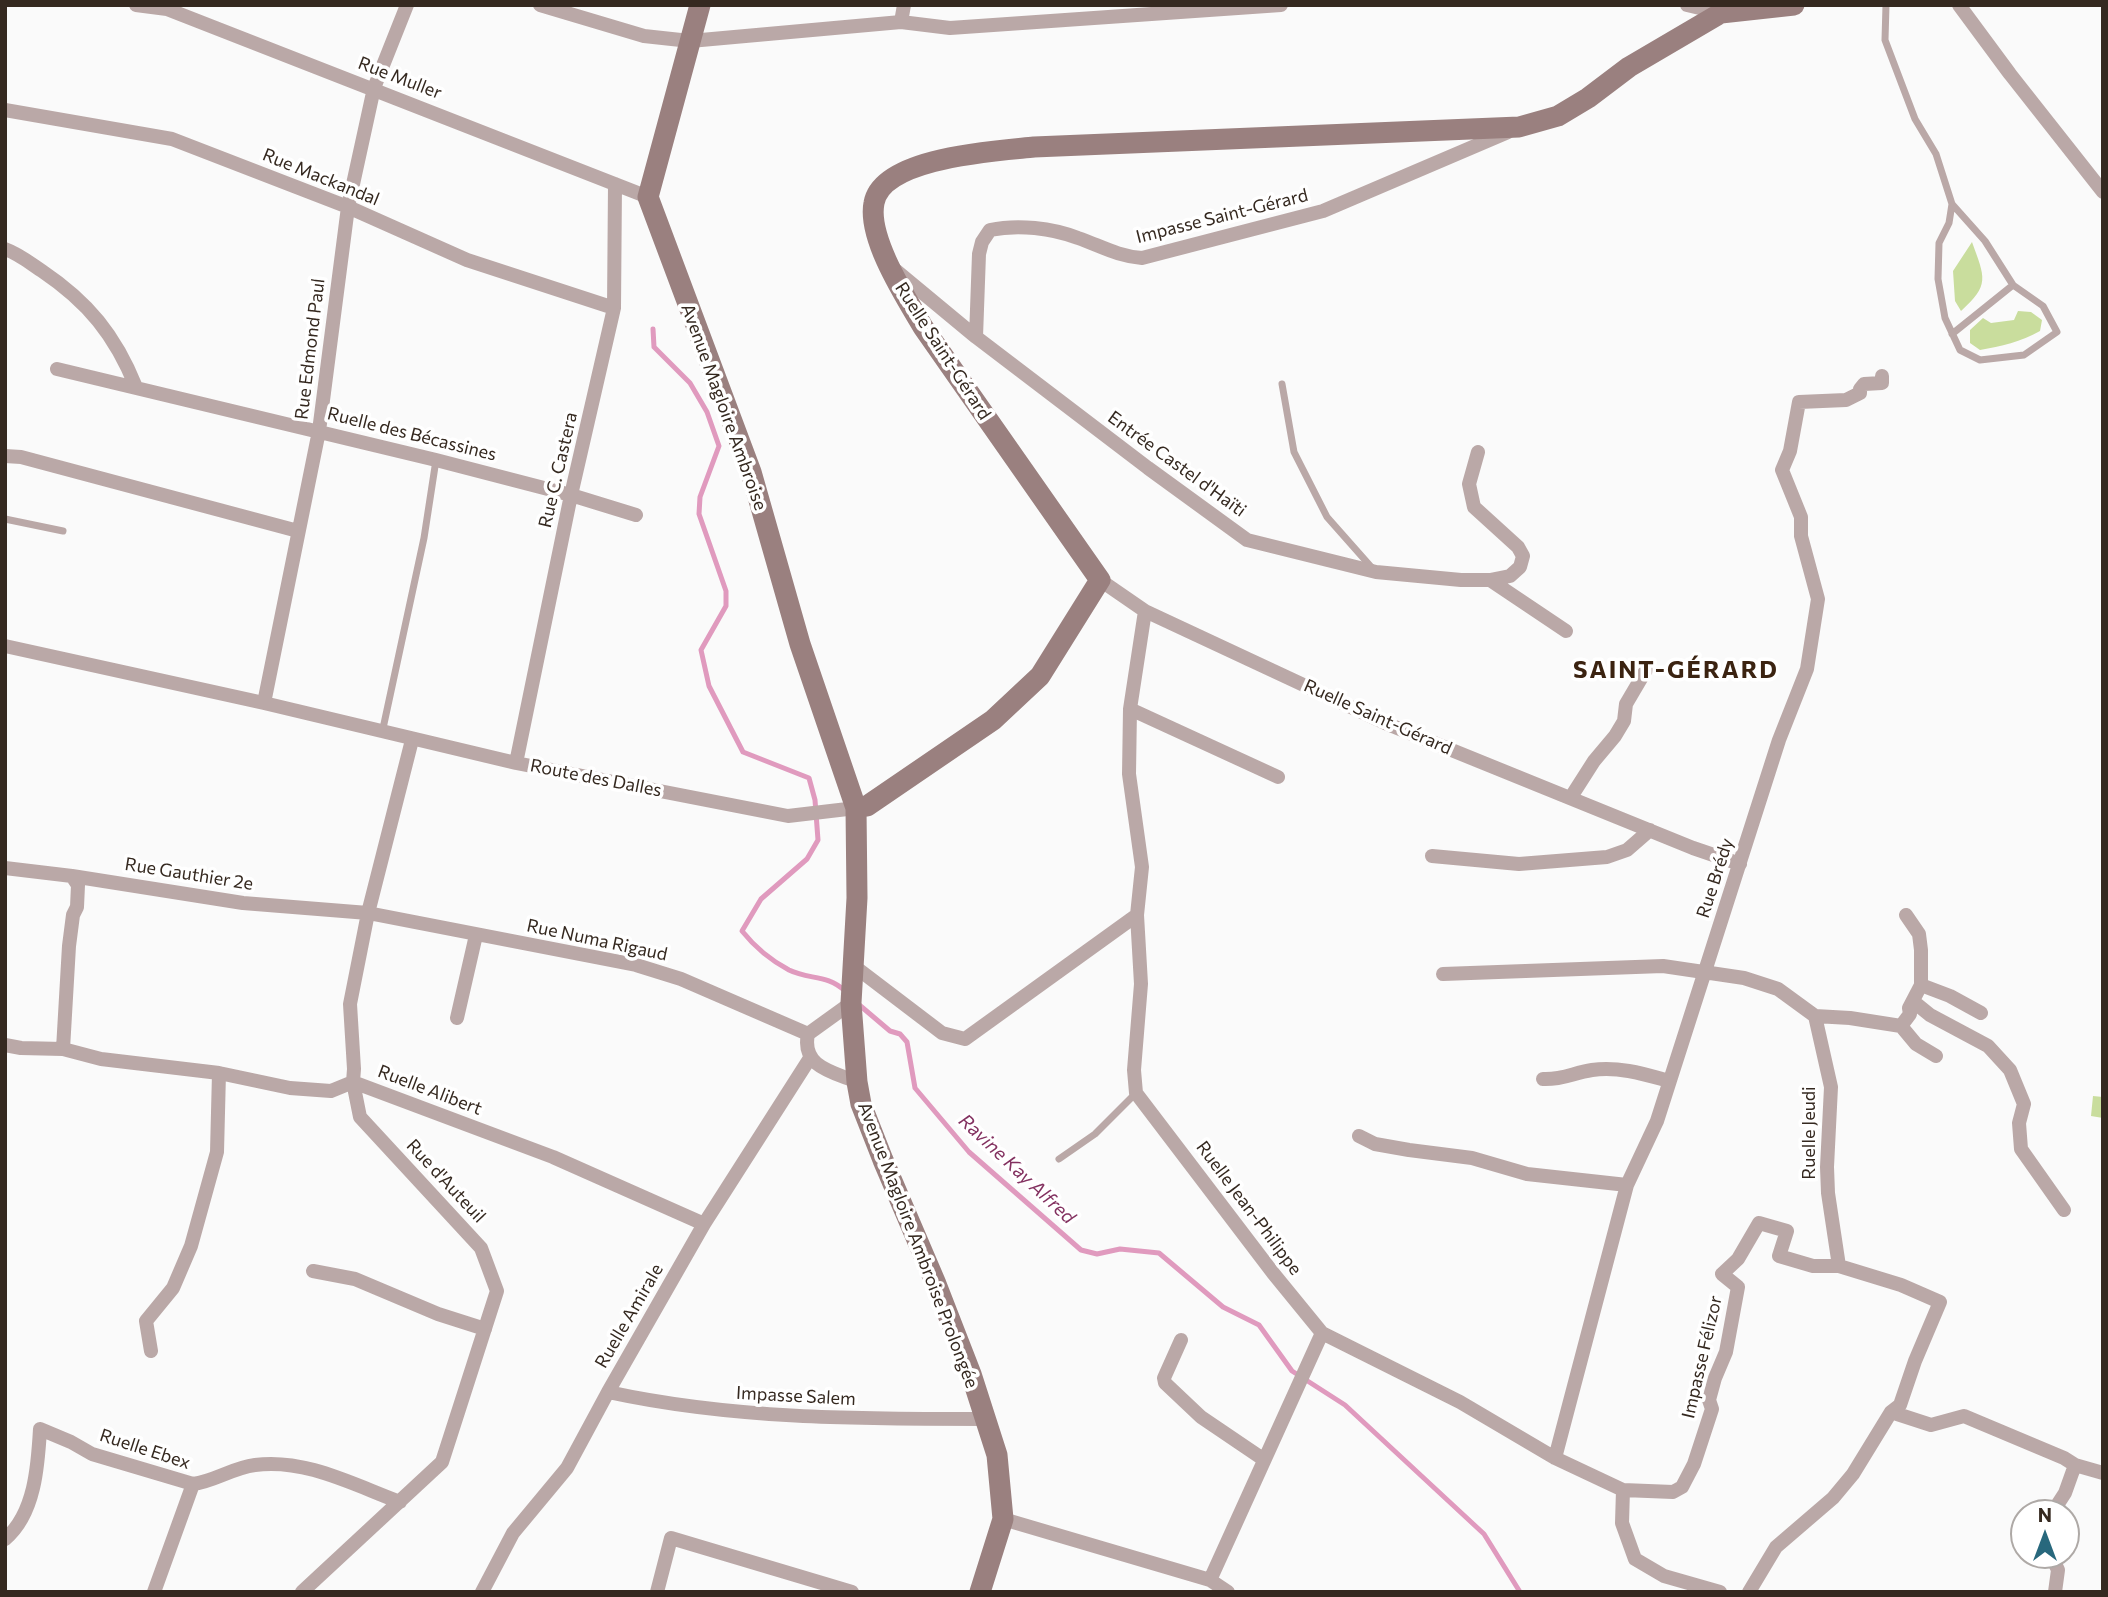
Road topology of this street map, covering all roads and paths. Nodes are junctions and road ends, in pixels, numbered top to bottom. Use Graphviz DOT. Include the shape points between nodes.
graph roads {
  1 [pos="136,5"];
  2 [pos="407,5"];
  3 [pos="540,5"];
  4 [pos="700,5"];
  5 [pos="904,5"];
  6 [pos="1281,5"];
  7 [pos="1687,5"];
  8 [pos="1794,5"];
  9 [pos="1886,5"];
  10 [pos="1959,5"];
  11 [pos="1789,6"];
  12 [pos="167,7"];
  13 [pos="1714,9"];
  14 [pos="901,22"];
  15 [pos="691,41"];
  16 [pos="373,89"];
  17 [pos="5,110"];
  18 [pos="1519,127"];
  19 [pos="615,184"];
  20 [pos="2103,192"];
  21 [pos="648,197"];
  22 [pos="1952,204"];
  23 [pos="348,208"];
  24 [pos="5,249"];
  25 [pos="888,263"];
  26 [pos="2013,285"];
  27 [pos="614,308"];
  28 [pos="1952,334"];
  29 [pos="976,337"];
  30 [pos="57,369"];
  31 [pos="1882,376"];
  32 [pos="1282,384"];
  33 [pos="136,387"];
  34 [pos="319,431"];
  35 [pos="1478,452"];
  36 [pos="5,456"];
  37 [pos="436,460"];
  38 [pos="571,495"];
  39 [pos="636,515"];
  40 [pos="5,519"];
  41 [pos="63,531"];
  42 [pos="298,531"];
  43 [pos="1376,572"];
  44 [pos="1100,580"];
  45 [pos="1490,580"];
  46 [pos="1145,611"];
  47 [pos="1566,631"];
  48 [pos="5,646"];
  49 [pos="1646,670"];
  50 [pos="264,703"];
  51 [pos="1130,709"];
  52 [pos="382,733"];
  53 [pos="412,740"];
  54 [pos="516,763"];
  55 [pos="1278,777"];
  56 [pos="1571,797"];
  57 [pos="856,808"];
  58 [pos="1650,830"];
  59 [pos="1433,856"];
  60 [pos="1740,864"];
  61 [pos="5,868"];
  62 [pos="72,876"];
  63 [pos="368,913"];
  64 [pos="1137,915"];
  65 [pos="1906,915"];
  66 [pos="475,935"];
  67 [pos="854,966"];
  68 [pos="1705,971"];
  69 [pos="1443,974"];
  70 [pos="1921,985"];
  71 [pos="1913,1002"];
  72 [pos="851,1003"];
  73 [pos="1981,1013"];
  74 [pos="1815,1016"];
  75 [pos="457,1017"];
  76 [pos="1901,1026"];
  77 [pos="808,1034"];
  78 [pos="5,1045"];
  79 [pos="63,1049"];
  80 [pos="1936,1056"];
  81 [pos="810,1058"];
  82 [pos="219,1073"];
  83 [pos="1542,1079"];
  84 [pos="1669,1081"];
  85 [pos="352,1082"];
  86 [pos="857,1082"];
  87 [pos="1136,1093"];
  88 [pos="1359,1136"];
  89 [pos="1059,1159"];
  90 [pos="1627,1185"];
  91 [pos="2064,1210"];
  92 [pos="704,1224"];
  93 [pos="1839,1266"];
  94 [pos="313,1271"];
  95 [pos="485,1329"];
  96 [pos="1322,1333"];
  97 [pos="1181,1340"];
  98 [pos="151,1351"];
  99 [pos="608,1392"];
  100 [pos="1891,1412"];
  101 [pos="984,1419"];
  102 [pos="1555,1458"];
  103 [pos="1264,1459"];
  104 [pos="2075,1465"];
  105 [pos="2103,1472"];
  106 [pos="193,1485"];
  107 [pos="1623,1490"];
  108 [pos="2061,1499"];
  109 [pos="400,1502"];
  110 [pos="1003,1518"];
  111 [pos="5,1539"];
  112 [pos="2057,1569"];
  113 [pos="1210,1580"];
  114 [pos="154,1592"];
  115 [pos="302,1592"];
  116 [pos="482,1592"];
  117 [pos="657,1592"];
  118 [pos="852,1592"];
  119 [pos="980,1592"];
  120 [pos="1228,1592"];
  121 [pos="1720,1592"];
  122 [pos="1749,1592"];
  123 [pos="2055,1592"];
  1 -- 12 [label="street, Rue Muller"];
  2 -- 16 [label="street, Rue Edmond Paul"];
  3 -- 15 [label="street" via="644,36"];
  4 -- 15 [label="street"];
  5 -- 14 [label="street"];
  6 -- 14 [label="street" via="950,28"];
  7 -- 13 [label="street"];
  8 -- 11 [label="street"];
  9 -- 22 [label="lane" via="1885,40 1915,119 1936,153"];
  10 -- 20 [label="street"];
  11 -- 13 [label="street"];
  12 -- 16 [label="street, Rue Muller"];
  13 -- 18 [label="street, Ruelle Saint-Gérard" via="1588,98 1558,116"];
  14 -- 15 [label="street"];
  15 -- 21 [label="street"];
  16 -- 19 [label="street, Rue Muller"];
  16 -- 23 [label="street, Rue Edmond Paul"];
  17 -- 23 [label="street, Rue Mackandal" via="172,139"];
  18 -- 25 [label="street, Ruelle Saint-Gérard" via="1072,145 962,156 899,173 883,184 874,203 875,227"];
  18 -- 29 [label="street, Impasse Saint-Gérard" via="1323,211 1142,258 1123,257 1063,232 1007,226 990,230 979,254"];
  19 -- 21 [label="street, Rue Muller"];
  19 -- 27 [label="street, Rue C. Castera"];
  21 -- 57 [label="street, Avenue Magloire Ambroise" via="751,472 800,644"];
  22 -- 26 [label="lane" via="1985,241"];
  22 -- 28 [label="lane" via="1939,243 1938,279"];
  23 -- 27 [label="street, Rue Mackandal" via="467,260"];
  23 -- 34 [label="street, Rue Edmond Paul"];
  24 -- 33 [label="street" via="72,291 102,323 125,358"];
  25 -- 29 [label="street, Entrée Castel d'Haïti"];
  25 -- 44 [label="street, Ruelle Saint-Gérard" via="923,327"];
  26 -- 28 [label="lane"];
  26 -- 28 [label="lane" via="2043,306 2057,332 2024,355 1980,360 1959,350"];
  27 -- 38 [label="street, Rue C. Castera"];
  29 -- 43 [label="street, Entrée Castel d'Haïti" via="1247,540"];
  30 -- 33 [label="street, Ruelle des Bécassines"];
  31 -- 60 [label="street, Rue Brédy" via="1882,383 1864,384 1860,393 1846,400 1799,402 1795,414 1796,428 1782,470 1801,517 1801,536 1818,599 1807,669"];
  32 -- 43 [label="lane" via="1294,452 1305,474 1327,517"];
  33 -- 34 [label="street, Ruelle des Bécassines"];
  34 -- 37 [label="street, Ruelle des Bécassines"];
  34 -- 42 [label="street, Rue Edmond Paul"];
  35 -- 45 [label="street, Entrée Castel d'Haïti" via="1469,484 1474,507 1523,556 1510,576"];
  36 -- 42 [label="street"];
  37 -- 38 [label="street, Ruelle des Bécassines"];
  37 -- 52 [label="lane"];
  38 -- 39 [label="street, Ruelle des Bécassines"];
  38 -- 54 [label="street, Rue C. Castera"];
  40 -- 41 [label="lane"];
  42 -- 50 [label="street, Rue Edmond Paul"];
  43 -- 45 [label="street, Entrée Castel d'Haïti"];
  44 -- 46 [label="street, Ruelle Saint-Gérard"];
  44 -- 57 [label="street, Route des Dalles" via="1040,676 993,720 867,806"];
  45 -- 47 [label="street"];
  46 -- 51 [label="street"];
  46 -- 56 [label="street, Ruelle Saint-Gérard" via="1385,723"];
  48 -- 50 [label="street, Route des Dalles"];
  49 -- 56 [label="street" via="1626,704 1615,736"];
  50 -- 52 [label="street, Route des Dalles"];
  51 -- 55 [label="street"];
  51 -- 64 [label="street" via="1129,774 1142,867"];
  52 -- 53 [label="street, Route des Dalles"];
  53 -- 54 [label="street, Route des Dalles"];
  53 -- 63 [label="street, Rue d'Auteuil"];
  54 -- 57 [label="street, Route des Dalles" via="789,816"];
  56 -- 58 [label="street, Ruelle Saint-Gérard"];
  57 -- 67 [label="street, Avenue Magloire Ambroise Prolongée"];
  58 -- 59 [label="street" via="1627,850 1608,857 1519,864"];
  58 -- 60 [label="street, Ruelle Saint-Gérard"];
  60 -- 68 [label="street, Rue Brédy"];
  61 -- 62 [label="street, Rue Gauthier 2e"];
  62 -- 63 [label="street, Rue Gauthier 2e" via="243,903"];
  62 -- 79 [label="street" via="78,885 77,907 69,946"];
  63 -- 66 [label="street, Rue Numa Rigaud"];
  63 -- 85 [label="street, Rue d'Auteuil" via="350,1004"];
  64 -- 67 [label="street" via="965,1039 942,1033"];
  64 -- 87 [label="street" via="1141,984"];
  65 -- 70 [label="street" via="1919,934"];
  66 -- 75 [label="street"];
  66 -- 77 [label="street, Rue Numa Rigaud" via="636,965 681,979"];
  67 -- 72 [label="street, Avenue Magloire Ambroise Prolongée"];
  68 -- 69 [label="street" via="1648,966"];
  68 -- 74 [label="street" via="1778,989"];
  68 -- 84 [label="street, Rue Brédy"];
  70 -- 71 [label="street"];
  70 -- 73 [label="street"];
  71 -- 76 [label="street"];
  71 -- 91 [label="street" via="1988,1046 2010,1070 2024,1104 2019,1123 2021,1149"];
  72 -- 77 [label="street"];
  72 -- 86 [label="street, Avenue Magloire Ambroise Prolongée"];
  74 -- 76 [label="street"];
  74 -- 93 [label="street, Ruelle Jeudi" via="1831,1087 1828,1194"];
  76 -- 80 [label="street" via="1916,1044"];
  77 -- 81 [label="street"];
  78 -- 79 [label="street, Ruelle Alibert"];
  79 -- 82 [label="street, Ruelle Alibert" via="101,1059"];
  81 -- 86 [label="street"];
  81 -- 92 [label="street, Ruelle Amirale"];
  82 -- 85 [label="street, Ruelle Alibert" via="290,1088 331,1091"];
  82 -- 98 [label="street" via="217,1152 187,1256 173,1288 146,1321"];
  83 -- 84 [label="street" via="1614,1069"];
  84 -- 90 [label="street, Rue Brédy" via="1657,1121"];
  85 -- 92 [label="street, Ruelle Alibert" via="552,1157"];
  85 -- 95 [label="street, Rue d'Auteuil" via="360,1117 481,1248 497,1291"];
  86 -- 101 [label="street, Avenue Magloire Ambroise Prolongée" via="861,1104 936,1284"];
  87 -- 89 [label="lane" via="1095,1134"];
  87 -- 96 [label="street, Ruelle Jean-Philippe"];
  88 -- 90 [label="street" via="1375,1144 1472,1158 1527,1174"];
  90 -- 102 [label="street, Rue Brédy"];
  92 -- 99 [label="street, Ruelle Amirale"];
  93 -- 100 [label="street" via="1940,1302 1900,1405"];
  93 -- 107 [label="street, Impasse Félizor" via="1813,1266 1779,1255 1787,1231 1759,1223 1738,1259 1722,1274 1738,1287 1726,1352 1715,1378 1712,1409 1682,1488 1673,1492"];
  94 -- 95 [label="street" via="355,1279"];
  95 -- 109 [label="street, Rue d'Auteuil" via="442,1462"];
  96 -- 102 [label="street, Ruelle Jean-Philippe" via="1460,1402"];
  96 -- 103 [label="street"];
  97 -- 103 [label="street" via="1165,1383 1201,1417"];
  99 -- 101 [label="street, Impasse Salem" via="718,1411 858,1419"];
  99 -- 116 [label="street, Ruelle Amirale" via="568,1468 513,1533"];
  100 -- 104 [label="street" via="1931,1425 1964,1416"];
  100 -- 122 [label="street" via="1853,1474 1833,1498 1776,1547"];
  101 -- 110 [label="street, Avenue Magloire Ambroise Prolongée" via="997,1455"];
  102 -- 107 [label="street, Ruelle Jean-Philippe"];
  103 -- 113 [label="street"];
  104 -- 105 [label="street"];
  104 -- 108 [label="street"];
  106 -- 109 [label="street, Ruelle Ebex" via="234,1469 295,1464"];
  106 -- 111 [label="street, Ruelle Ebex" via="92,1454 40,1429 37,1479 16,1530"];
  106 -- 114 [label="street"];
  107 -- 121 [label="street" via="1622,1523 1635,1559 1664,1576"];
  109 -- 115 [label="street, Rue d'Auteuil"];
  110 -- 113 [label="street"];
  110 -- 119 [label="street, Avenue Magloire Ambroise Prolongée"];
  112 -- 123 [label="street"];
  113 -- 120 [label="street"];
  117 -- 118 [label="street" via="671,1538"];
}
